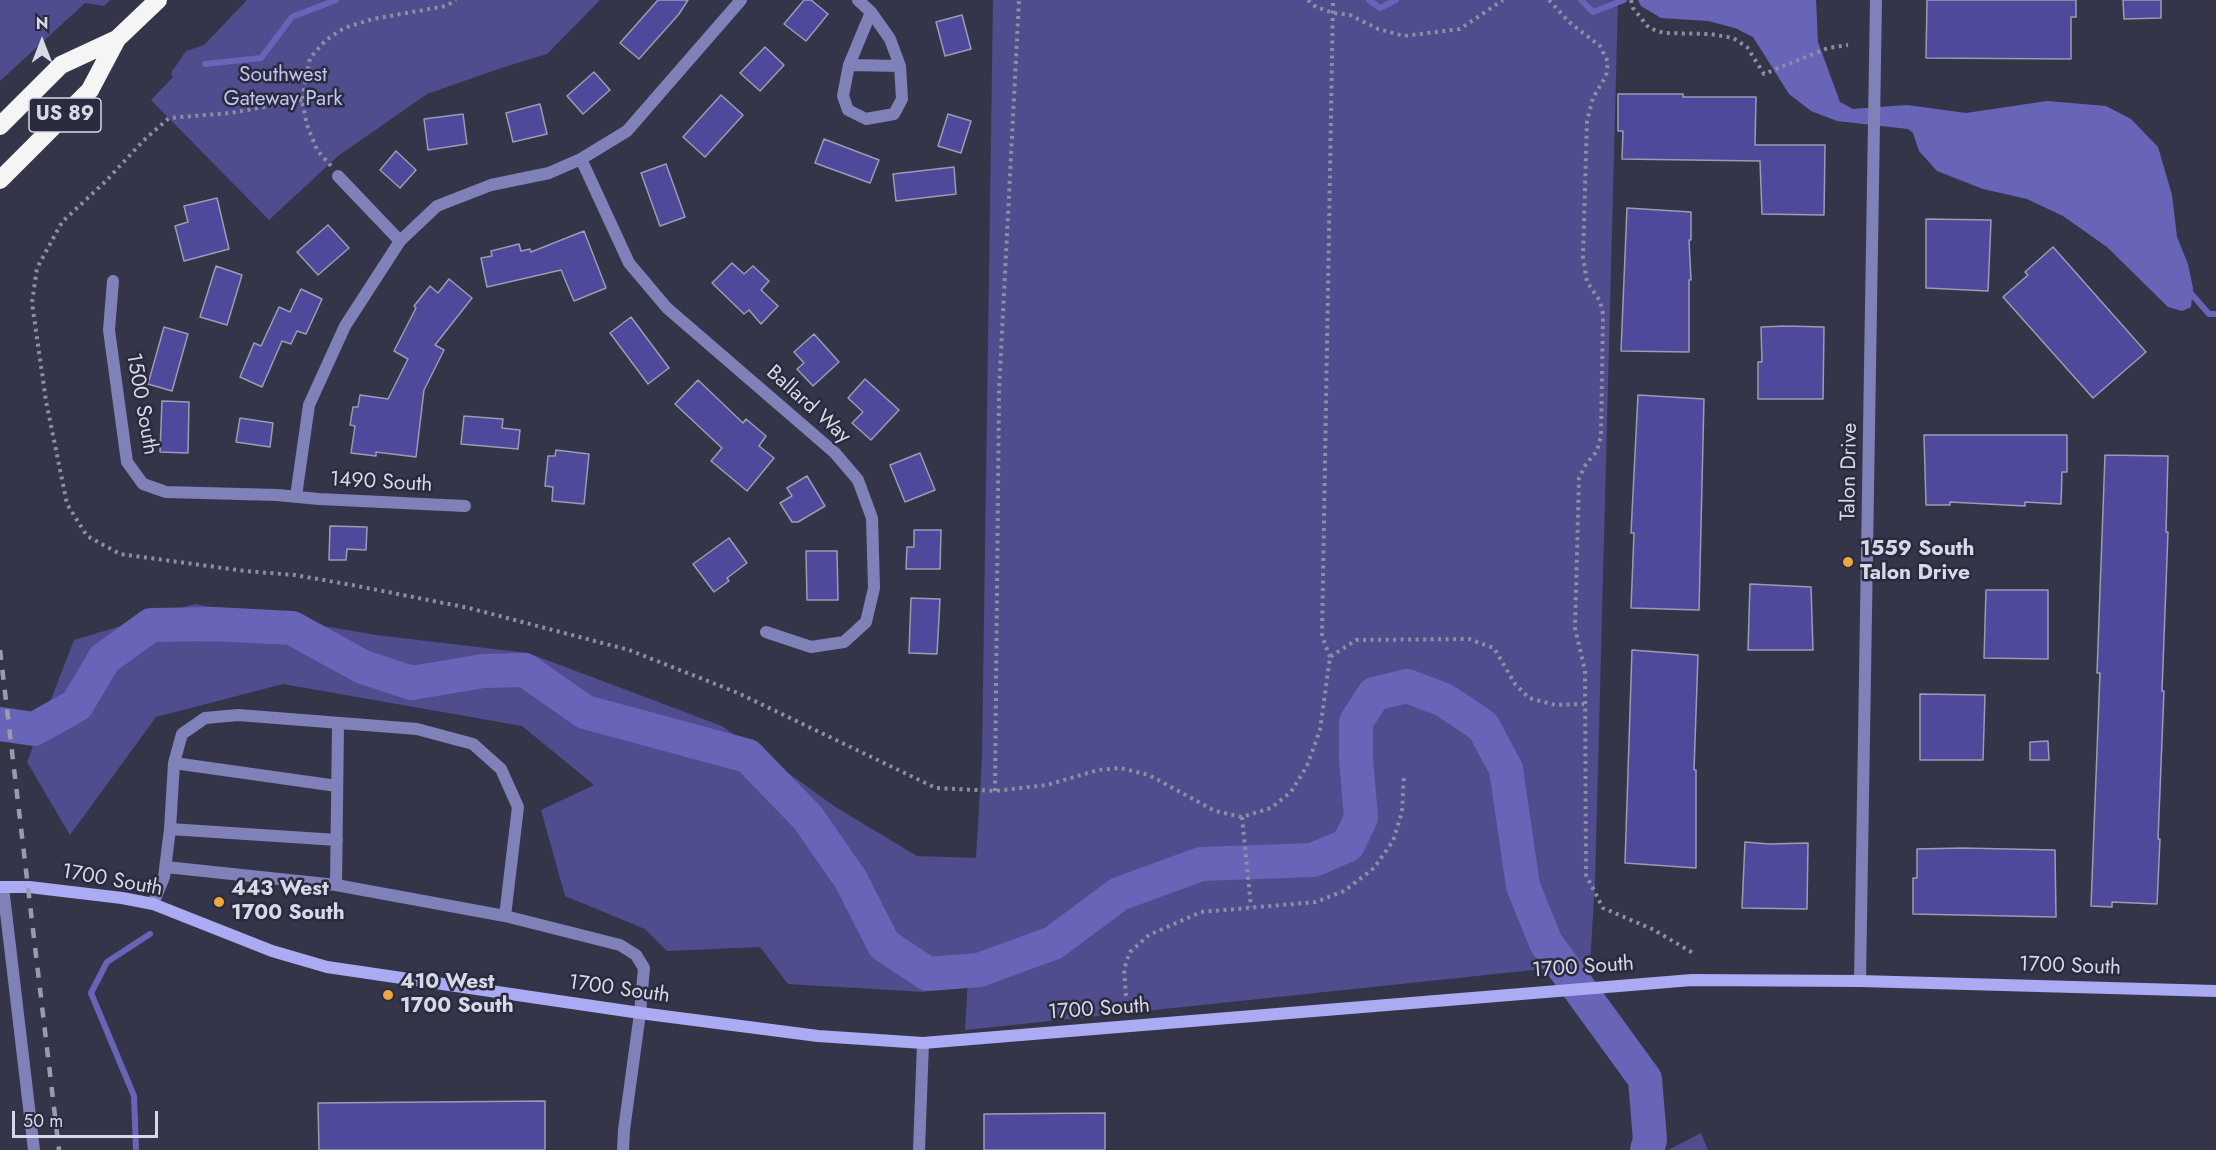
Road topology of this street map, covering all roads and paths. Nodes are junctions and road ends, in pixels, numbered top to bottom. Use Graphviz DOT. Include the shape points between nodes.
graph roads {
  1 [pos="158,0"];
  2 [pos="456,0"];
  3 [pos="741,0"];
  4 [pos="858,0"];
  5 [pos="1019,0"];
  6 [pos="1308,0"];
  7 [pos="1333,0"];
  8 [pos="1503,0"];
  9 [pos="1549,0"];
  10 [pos="1631,0"];
  11 [pos="1876,0"];
  12 [pos="871,12"];
  13 [pos="1333,13"];
  14 [pos="117,39"];
  15 [pos="1848,45"];
  16 [pos="849,65"];
  17 [pos="900,66"];
  18 [pos="0,126"];
  19 [pos="581,159"];
  20 [pos="338,176"];
  21 [pos="0,180"];
  22 [pos="400,241"];
  23 [pos="113,281"];
  24 [pos="296,496"];
  25 [pos="465,506"];
  26 [pos="766,632"];
  27 [pos="1330,657"];
  28 [pos="1584,704"];
  29 [pos="339,724"];
  30 [pos="174,763"];
  31 [pos="1404,774"];
  32 [pos="337,786"];
  33 [pos="1242,817"];
  34 [pos="170,829"];
  35 [pos="337,840"];
  36 [pos="166,867"];
  37 [pos="336,885"];
  38 [pos="1,887"];
  39 [pos="153,904"];
  40 [pos="1251,907"];
  41 [pos="505,916"];
  42 [pos="1695,954"];
  43 [pos="1860,981"];
  44 [pos="2216,991"];
  45 [pos="1125,996"];
  46 [pos="640,1013"];
  47 [pos="923,1043"];
  48 [pos="34,1150"];
  49 [pos="623,1150"];
  50 [pos="919,1150"];
  1 -- 14 [label="highway, US 89"];
  2 -- 20 [label="path" via="446,6 373,18 344,28 310,58 302,100 307,125 317,150"];
  3 -- 19 [label="street" via="627,131"];
  4 -- 12 [label="street"];
  5 -- 33 [label="path" via="999,391 995,790 1047,785 1098,770 1120,768 1149,775 1215,811"];
  6 -- 13 [label="path"];
  7 -- 13 [label="path"];
  8 -- 13 [label="path" via="1460,30 1404,36 1378,30 1350,15"];
  9 -- 28 [label="path" via="1600,46 1608,62 1587,120 1583,257 1587,282 1604,315 1600,436 1597,451 1579,478 1575,628 1585,671"];
  10 -- 15 [label="path" via="1649,28 1664,33 1733,38 1747,47 1764,74 1828,48"];
  11 -- 43 [label="street, Talon Drive"];
  12 -- 16 [label="street"];
  12 -- 17 [label="street" via="890,39"];
  13 -- 27 [label="path" via="1322,636"];
  14 -- 18 [label="highway, US 89" via="61,65"];
  14 -- 21 [label="highway, US 89" via="90,90"];
  16 -- 17 [label="street"];
  16 -- 17 [label="street" via="843,96 848,110 866,119 894,114 902,99"];
  19 -- 22 [label="street" via="549,173 491,185 437,206"];
  19 -- 26 [label="street, Ballard Way" via="629,263 667,308 835,453 858,480 872,518 874,588 866,622 844,642 811,647"];
  20 -- 22 [label="street"];
  22 -- 24 [label="street" via="345,326 309,405"];
  23 -- 24 [label="street, 1500 South" via="109,330 127,462 143,484 166,492"];
  24 -- 25 [label="street, 1490 South"];
  27 -- 28 [label="path" via="1356,640 1469,639 1494,648 1515,684 1529,698 1555,705"];
  27 -- 33 [label="path" via="1320,730 1307,766 1291,792 1271,808"];
  28 -- 42 [label="path" via="1586,875 1603,908 1652,929"];
  29 -- 30 [label="street" via="238,715 205,718 182,734"];
  29 -- 32 [label="street"];
  29 -- 41 [label="street" via="417,729 473,744 501,769 518,807"];
  30 -- 32 [label="street"];
  30 -- 34 [label="street"];
  31 -- 40 [label="path" via="1402,812 1393,841 1374,868 1344,891 1316,902"];
  32 -- 35 [label="street"];
  33 -- 40 [label="path"];
  34 -- 35 [label="street"];
  34 -- 36 [label="street"];
  35 -- 37 [label="street"];
  36 -- 37 [label="street"];
  36 -- 39 [label="street"];
  37 -- 41 [label="street"];
  38 -- 39 [label="street, 1700 South" via="64,891"];
  38 -- 48 [label="street"];
  39 -- 46 [label="street, 1700 South" via="272,951 327,967"];
  40 -- 45 [label="path" via="1201,912 1149,935 1130,952 1124,969"];
  41 -- 46 [label="street" via="620,945 636,956 644,968"];
  43 -- 44 [label="street, 1700 South"];
  43 -- 47 [label="street, 1700 South" via="1692,980"];
  46 -- 47 [label="street, 1700 South" via="818,1036"];
  46 -- 49 [label="street"];
  47 -- 50 [label="street"];
}
